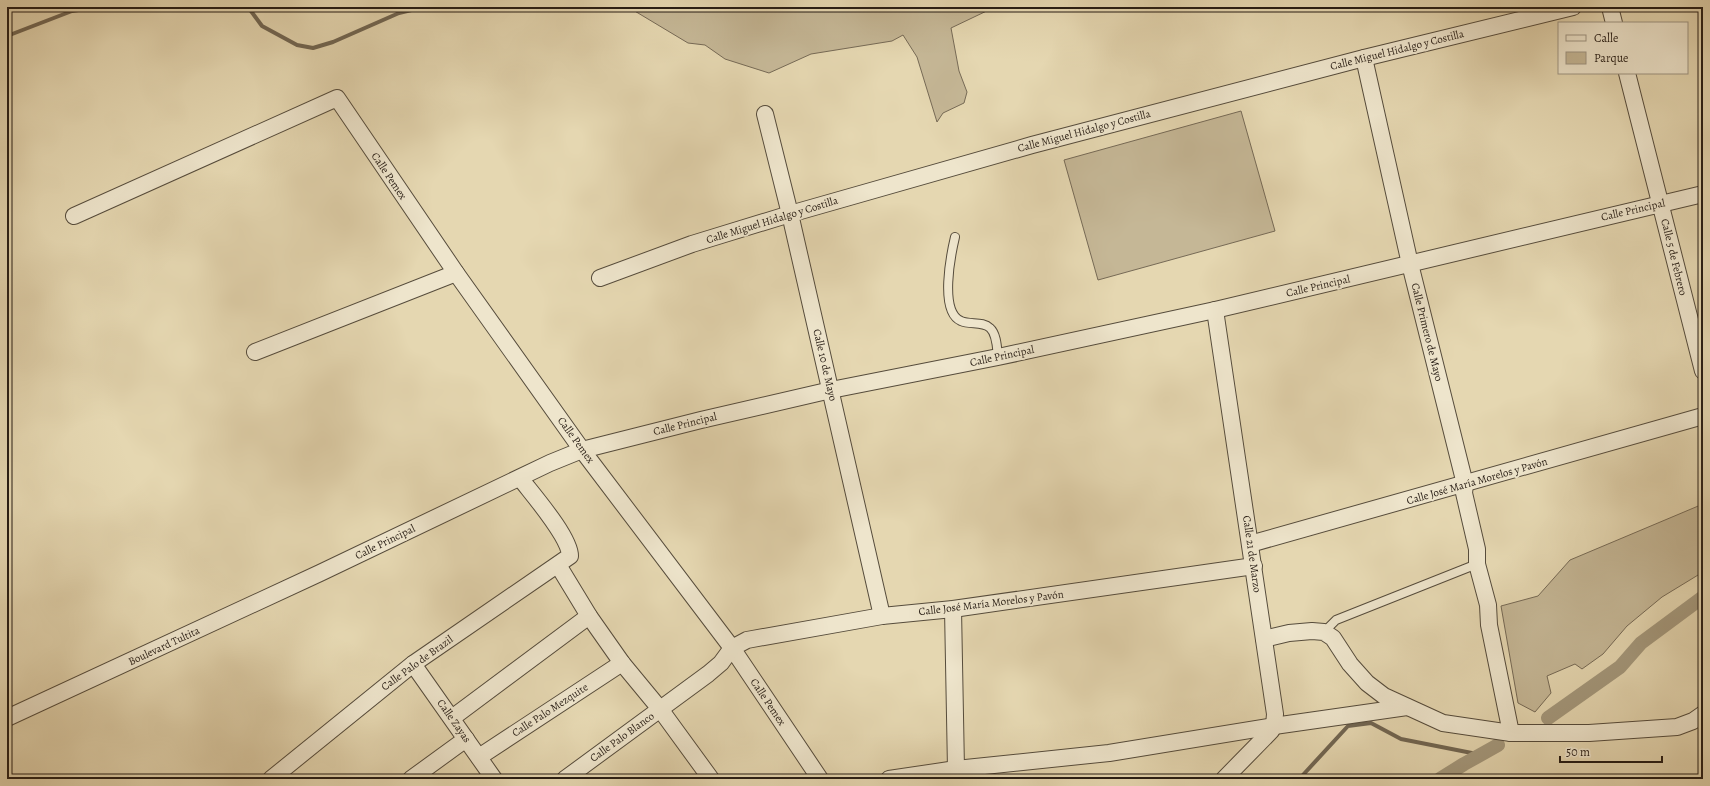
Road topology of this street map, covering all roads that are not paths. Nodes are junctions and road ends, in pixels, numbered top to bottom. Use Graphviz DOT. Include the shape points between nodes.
graph roads {
  1 [pos="1573,7"];
  2 [pos="1610,7"];
  3 [pos="1614,22"];
  4 [pos="1364,58"];
  5 [pos="1627,74"];
  6 [pos="765,114"];
  7 [pos="1703,194"];
  8 [pos="1660,203"];
  9 [pos="790,214"];
  10 [pos="74,216"];
  11 [pos="955,237"];
  12 [pos="1410,264"];
  13 [pos="456,273"];
  14 [pos="600,278"];
  15 [pos="1215,310"];
  16 [pos="255,352"];
  17 [pos="998,357"];
  18 [pos="1703,371"];
  19 [pos="831,390"];
  20 [pos="1703,416"];
  21 [pos="582,450"];
  22 [pos="520,478"];
  23 [pos="1465,484"];
  24 [pos="1250,544"];
  25 [pos="564,561"];
  26 [pos="1477,564"];
  27 [pos="1254,566"];
  28 [pos="320,573"];
  29 [pos="953,609"];
  30 [pos="589,616"];
  31 [pos="882,616"];
  32 [pos="1324,632"];
  33 [pos="1264,639"];
  34 [pos="732,648"];
  35 [pos="622,663"];
  36 [pos="414,664"];
  37 [pos="1407,707"];
  38 [pos="660,709"];
  39 [pos="1703,714"];
  40 [pos="7,718"];
  41 [pos="452,718"];
  42 [pos="1274,726"];
  43 [pos="1511,733"];
  44 [pos="466,739"];
  45 [pos="479,757"];
  46 [pos="956,769"];
  47 [pos="709,778"];
  48 [pos="271,779"];
  49 [pos="411,779"];
  50 [pos="494,779"];
  51 [pos="565,779"];
  52 [pos="820,779"];
  53 [pos="889,779"];
  54 [pos="1224,779"];
  1 -- 4 [label="street, Calle Miguel Hidalgo y Costilla"];
  2 -- 3 [label="street"];
  4 -- 9 [label="street, Calle Miguel Hidalgo y Costilla" via="1032,145"];
  4 -- 12 [label="street, Calle Primero de Mayo"];
  5 -- 8 [label="street, Calle 5 de Febrero"];
  6 -- 9 [label="street, Calle 10 de Mayo"];
  7 -- 8 [label="street, Calle Principal"];
  8 -- 12 [label="street, Calle Principal"];
  8 -- 18 [label="street, Calle 5 de Febrero"];
  9 -- 14 [label="street, Calle Miguel Hidalgo y Costilla" via="692,244"];
  9 -- 19 [label="street, Calle 10 de Mayo"];
  10 -- 13 [label="street, Calle Pemex" via="337,98"];
  11 -- 17 [label="lane" via="948,280 951,312 961,322 991,328"];
  12 -- 15 [label="street, Calle Principal"];
  12 -- 23 [label="street, Calle Primero de Mayo"];
  13 -- 16 [label="street"];
  13 -- 21 [label="street, Calle Pemex"];
  15 -- 17 [label="street, Calle Principal"];
  15 -- 24 [label="street, Calle 21 de Marzo"];
  17 -- 19 [label="street, Calle Principal"];
  19 -- 21 [label="street, Calle Principal"];
  19 -- 31 [label="street, Calle 10 de Mayo"];
  20 -- 23 [label="street, Calle José María Morelos y Pavón"];
  21 -- 22 [label="street, Calle Principal"];
  21 -- 34 [label="street, Calle Pemex"];
  22 -- 25 [label="street" via="564,536 570,549"];
  22 -- 28 [label="street, Calle Principal"];
  23 -- 24 [label="street, Calle José María Morelos y Pavón"];
  23 -- 26 [label="street, Calle Primero de Mayo" via="1464,493 1477,549"];
  24 -- 27 [label="street, Calle 21 de Marzo"];
  25 -- 30 [label="street"];
  25 -- 36 [label="street, Calle Palo de Brazil"];
  26 -- 32 [label="lane" via="1336,620"];
  26 -- 43 [label="street, Calle Primero de Mayo" via="1488,604 1489,625"];
  27 -- 29 [label="street, Calle José María Morelos y Pavón"];
  27 -- 33 [label="street, Calle 21 de Marzo"];
  28 -- 40 [label="street, Boulevard Tultita"];
  29 -- 31 [label="street, Calle José María Morelos y Pavón"];
  29 -- 46 [label="street"];
  30 -- 35 [label="street"];
  30 -- 41 [label="street"];
  31 -- 34 [label="street, Calle José María Morelos y Pavón" via="747,640"];
  32 -- 33 [label="street" via="1297,632"];
  32 -- 37 [label="street" via="1333,638 1350,664 1367,683 1384,696"];
  33 -- 42 [label="street, Calle 21 de Marzo" via="1275,714"];
  34 -- 38 [label="street, Calle Palo Blanco" via="721,663"];
  34 -- 52 [label="street, Calle Pemex"];
  35 -- 38 [label="street"];
  35 -- 45 [label="street, Calle Palo Mezquite"];
  36 -- 41 [label="street, Calle Zayas"];
  36 -- 48 [label="street, Calle Palo de Brazil"];
  37 -- 42 [label="street"];
  37 -- 43 [label="street" via="1443,723"];
  38 -- 47 [label="street"];
  38 -- 51 [label="street, Calle Palo Blanco"];
  39 -- 43 [label="street" via="1677,727 1589,733"];
  41 -- 44 [label="street, Calle Zayas"];
  42 -- 46 [label="street" via="1109,753"];
  42 -- 54 [label="street"];
  44 -- 45 [label="street, Calle Zayas"];
  44 -- 49 [label="street"];
  45 -- 50 [label="street, Calle Zayas"];
  46 -- 53 [label="street"];
}
